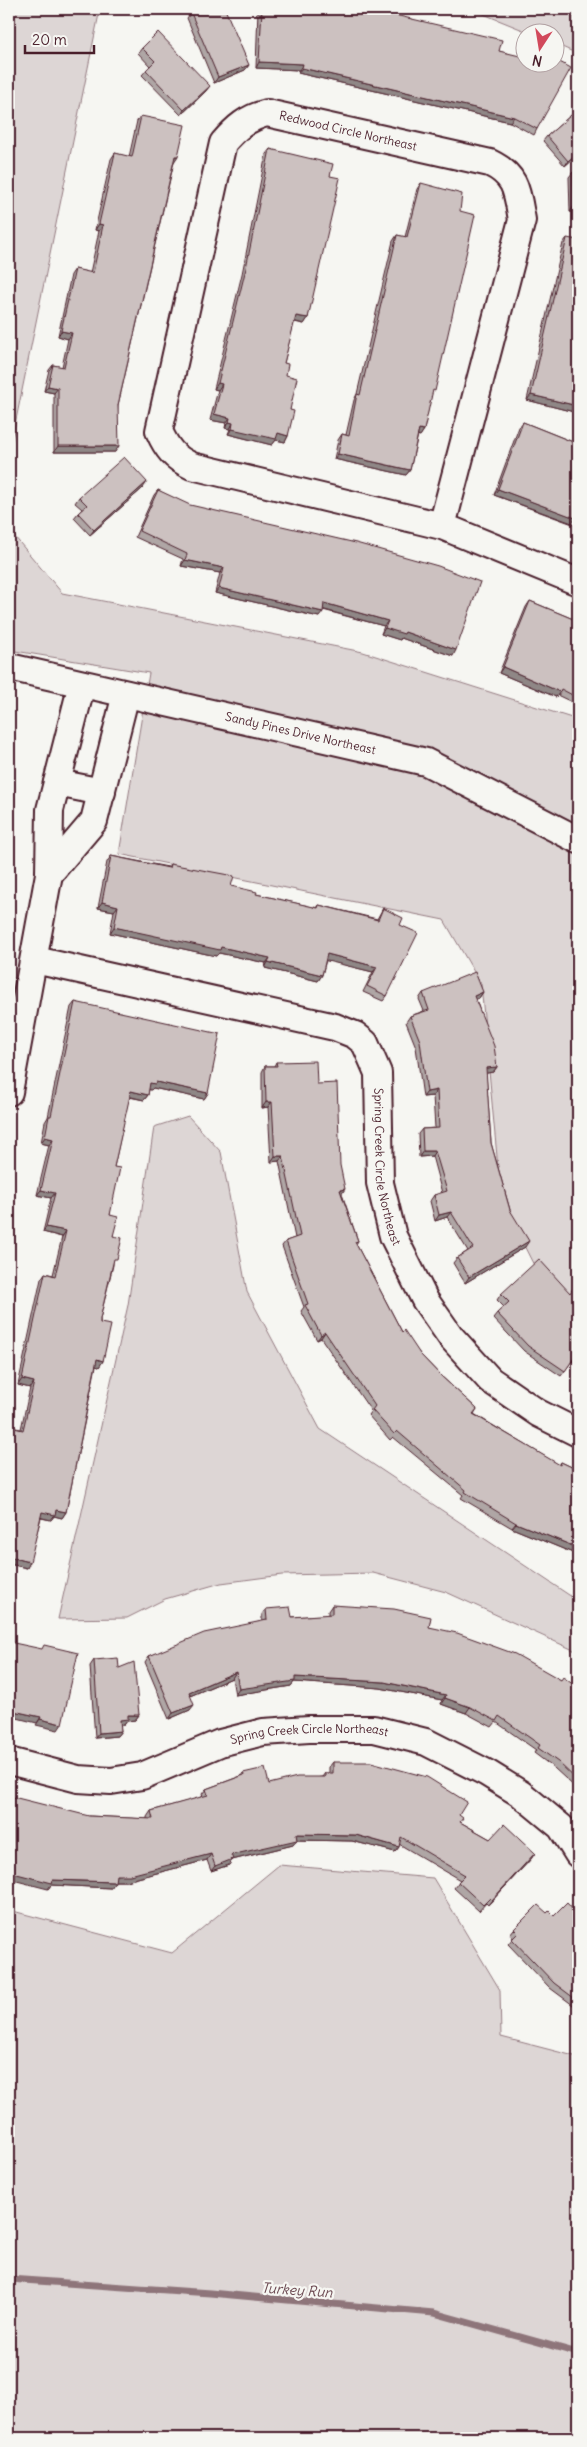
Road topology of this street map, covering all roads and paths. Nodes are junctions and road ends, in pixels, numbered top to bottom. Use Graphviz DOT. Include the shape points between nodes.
graph roads {
  1 [pos="442,526"];
  2 [pos="578,582"];
  3 [pos="9,667"];
  4 [pos="82,684"];
  5 [pos="126,694"];
  6 [pos="57,783"];
  7 [pos="102,792"];
  8 [pos="578,840"];
  9 [pos="49,874"];
  10 [pos="34,960"];
  11 [pos="9,1092"];
  12 [pos="578,1433"];
  13 [pos="9,1761"];
  14 [pos="578,1854"];
  1 -- 1 [label="street, Redwood Circle Northeast" via="192,466 178,460 166,447 159,431 223,143 251,117 267,113 490,164 504,170 512,182 522,220"];
  1 -- 2 [label="street, Redwood Circle Northeast"];
  3 -- 4 [label="street, Sandy Pines Drive Northeast"];
  4 -- 5 [label="street, Sandy Pines Drive Northeast"];
  4 -- 6 [label="street"];
  5 -- 7 [label="street"];
  5 -- 8 [label="street, Sandy Pines Drive Northeast" via="426,762"];
  6 -- 7 [label="street"];
  6 -- 9 [label="street" via="50,810"];
  7 -- 9 [label="street" via="94,821"];
  9 -- 10 [label="street"];
  10 -- 11 [label="street"];
  10 -- 12 [label="street, Spring Creek Circle Northeast" via="335,1027 365,1043 378,1073 380,1183 393,1236 410,1272 451,1338 490,1380 538,1413"];
  13 -- 14 [label="street, Spring Creek Circle Northeast" via="78,1779 111,1781 142,1776 220,1743 263,1732 374,1728 426,1742 487,1772 562,1827"];
}
